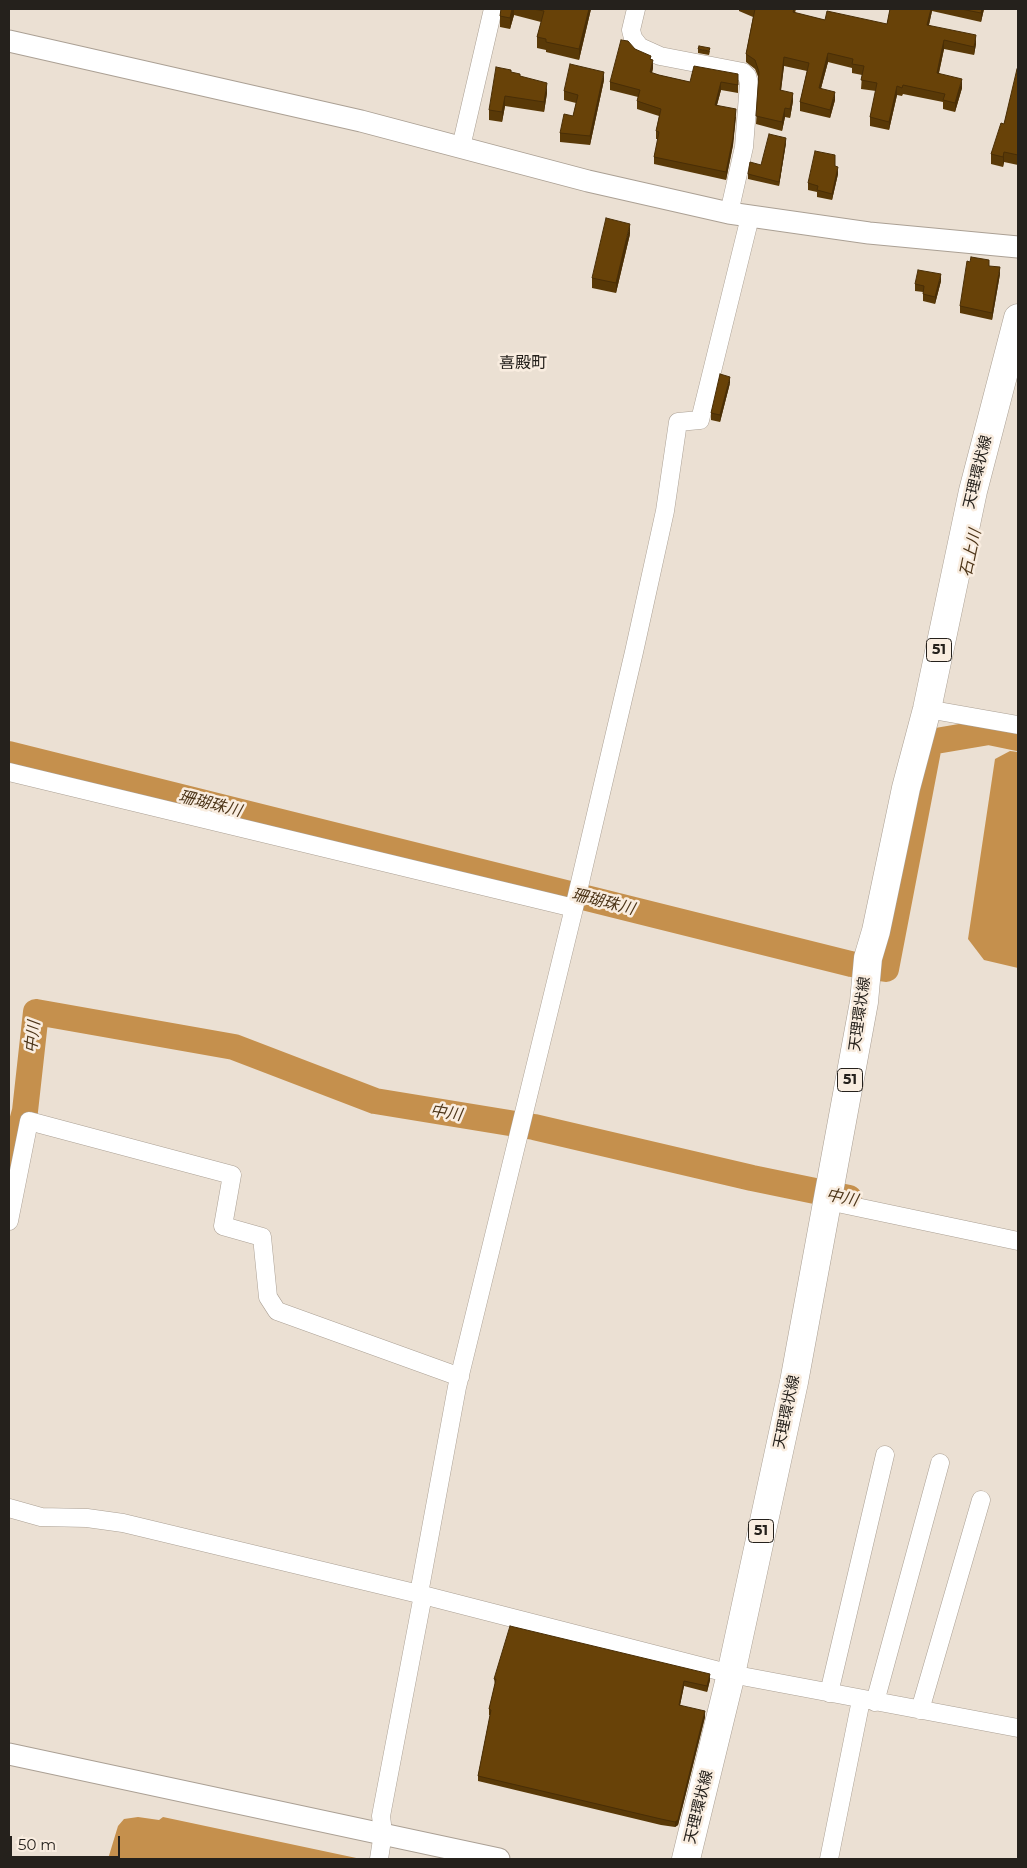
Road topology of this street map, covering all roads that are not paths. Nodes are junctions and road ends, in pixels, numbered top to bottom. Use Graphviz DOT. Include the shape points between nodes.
graph roads {
  1 [pos="493,9"];
  2 [pos="636,9"];
  3 [pos="9,41"];
  4 [pos="461,146"];
  5 [pos="729,213"];
  6 [pos="750,217"];
  7 [pos="1018,247"];
  8 [pos="1018,318"];
  9 [pos="927,709"];
  10 [pos="1018,725"];
  11 [pos="9,772"];
  12 [pos="575,905"];
  13 [pos="829,1193"];
  14 [pos="9,1221"];
  15 [pos="1018,1241"];
  16 [pos="460,1377"];
  17 [pos="885,1455"];
  18 [pos="940,1463"];
  19 [pos="981,1500"];
  20 [pos="9,1508"];
  21 [pos="423,1595"];
  22 [pos="732,1674"];
  23 [pos="829,1693"];
  24 [pos="868,1701"];
  25 [pos="920,1710"];
  26 [pos="1018,1728"];
  27 [pos="9,1754"];
  28 [pos="383,1833"];
  29 [pos="379,1859"];
  30 [pos="499,1859"];
  31 [pos="686,1859"];
  32 [pos="829,1859"];
  1 -- 4 [label="street"];
  2 -- 5 [label="street" via="631,30 640,47 660,56 743,72 747,76 744,147"];
  3 -- 4 [label="street"];
  4 -- 5 [label="street" via="588,182"];
  5 -- 6 [label="street"];
  6 -- 7 [label="street" via="869,233"];
  6 -- 12 [label="street" via="700,420 678,422 665,511"];
  8 -- 9 [label="main road, 天理環状線 / 51" via="973,491"];
  9 -- 10 [label="street"];
  9 -- 13 [label="main road, 天理環状線 / 51" via="867,966 864,1002"];
  11 -- 12 [label="street"];
  12 -- 16 [label="street"];
  13 -- 15 [label="street"];
  13 -- 22 [label="main road, 天理環状線 / 51" via="794,1382"];
  14 -- 16 [label="street" via="29,1121 232,1175 223,1226 262,1237 268,1297 277,1311"];
  16 -- 21 [label="street" via="420,1588"];
  17 -- 23 [label="street"];
  18 -- 24 [label="street"];
  19 -- 25 [label="street"];
  20 -- 21 [label="street" via="40,1518 88,1518 123,1523"];
  21 -- 22 [label="street"];
  21 -- 28 [label="street" via="380,1816"];
  22 -- 23 [label="street"];
  22 -- 31 [label="main road, 天理環状線 / 51"];
  23 -- 24 [label="street"];
  24 -- 25 [label="street"];
  24 -- 32 [label="street"];
  25 -- 26 [label="street"];
  27 -- 28 [label="street"];
  28 -- 29 [label="street"];
  28 -- 30 [label="street"];
}
